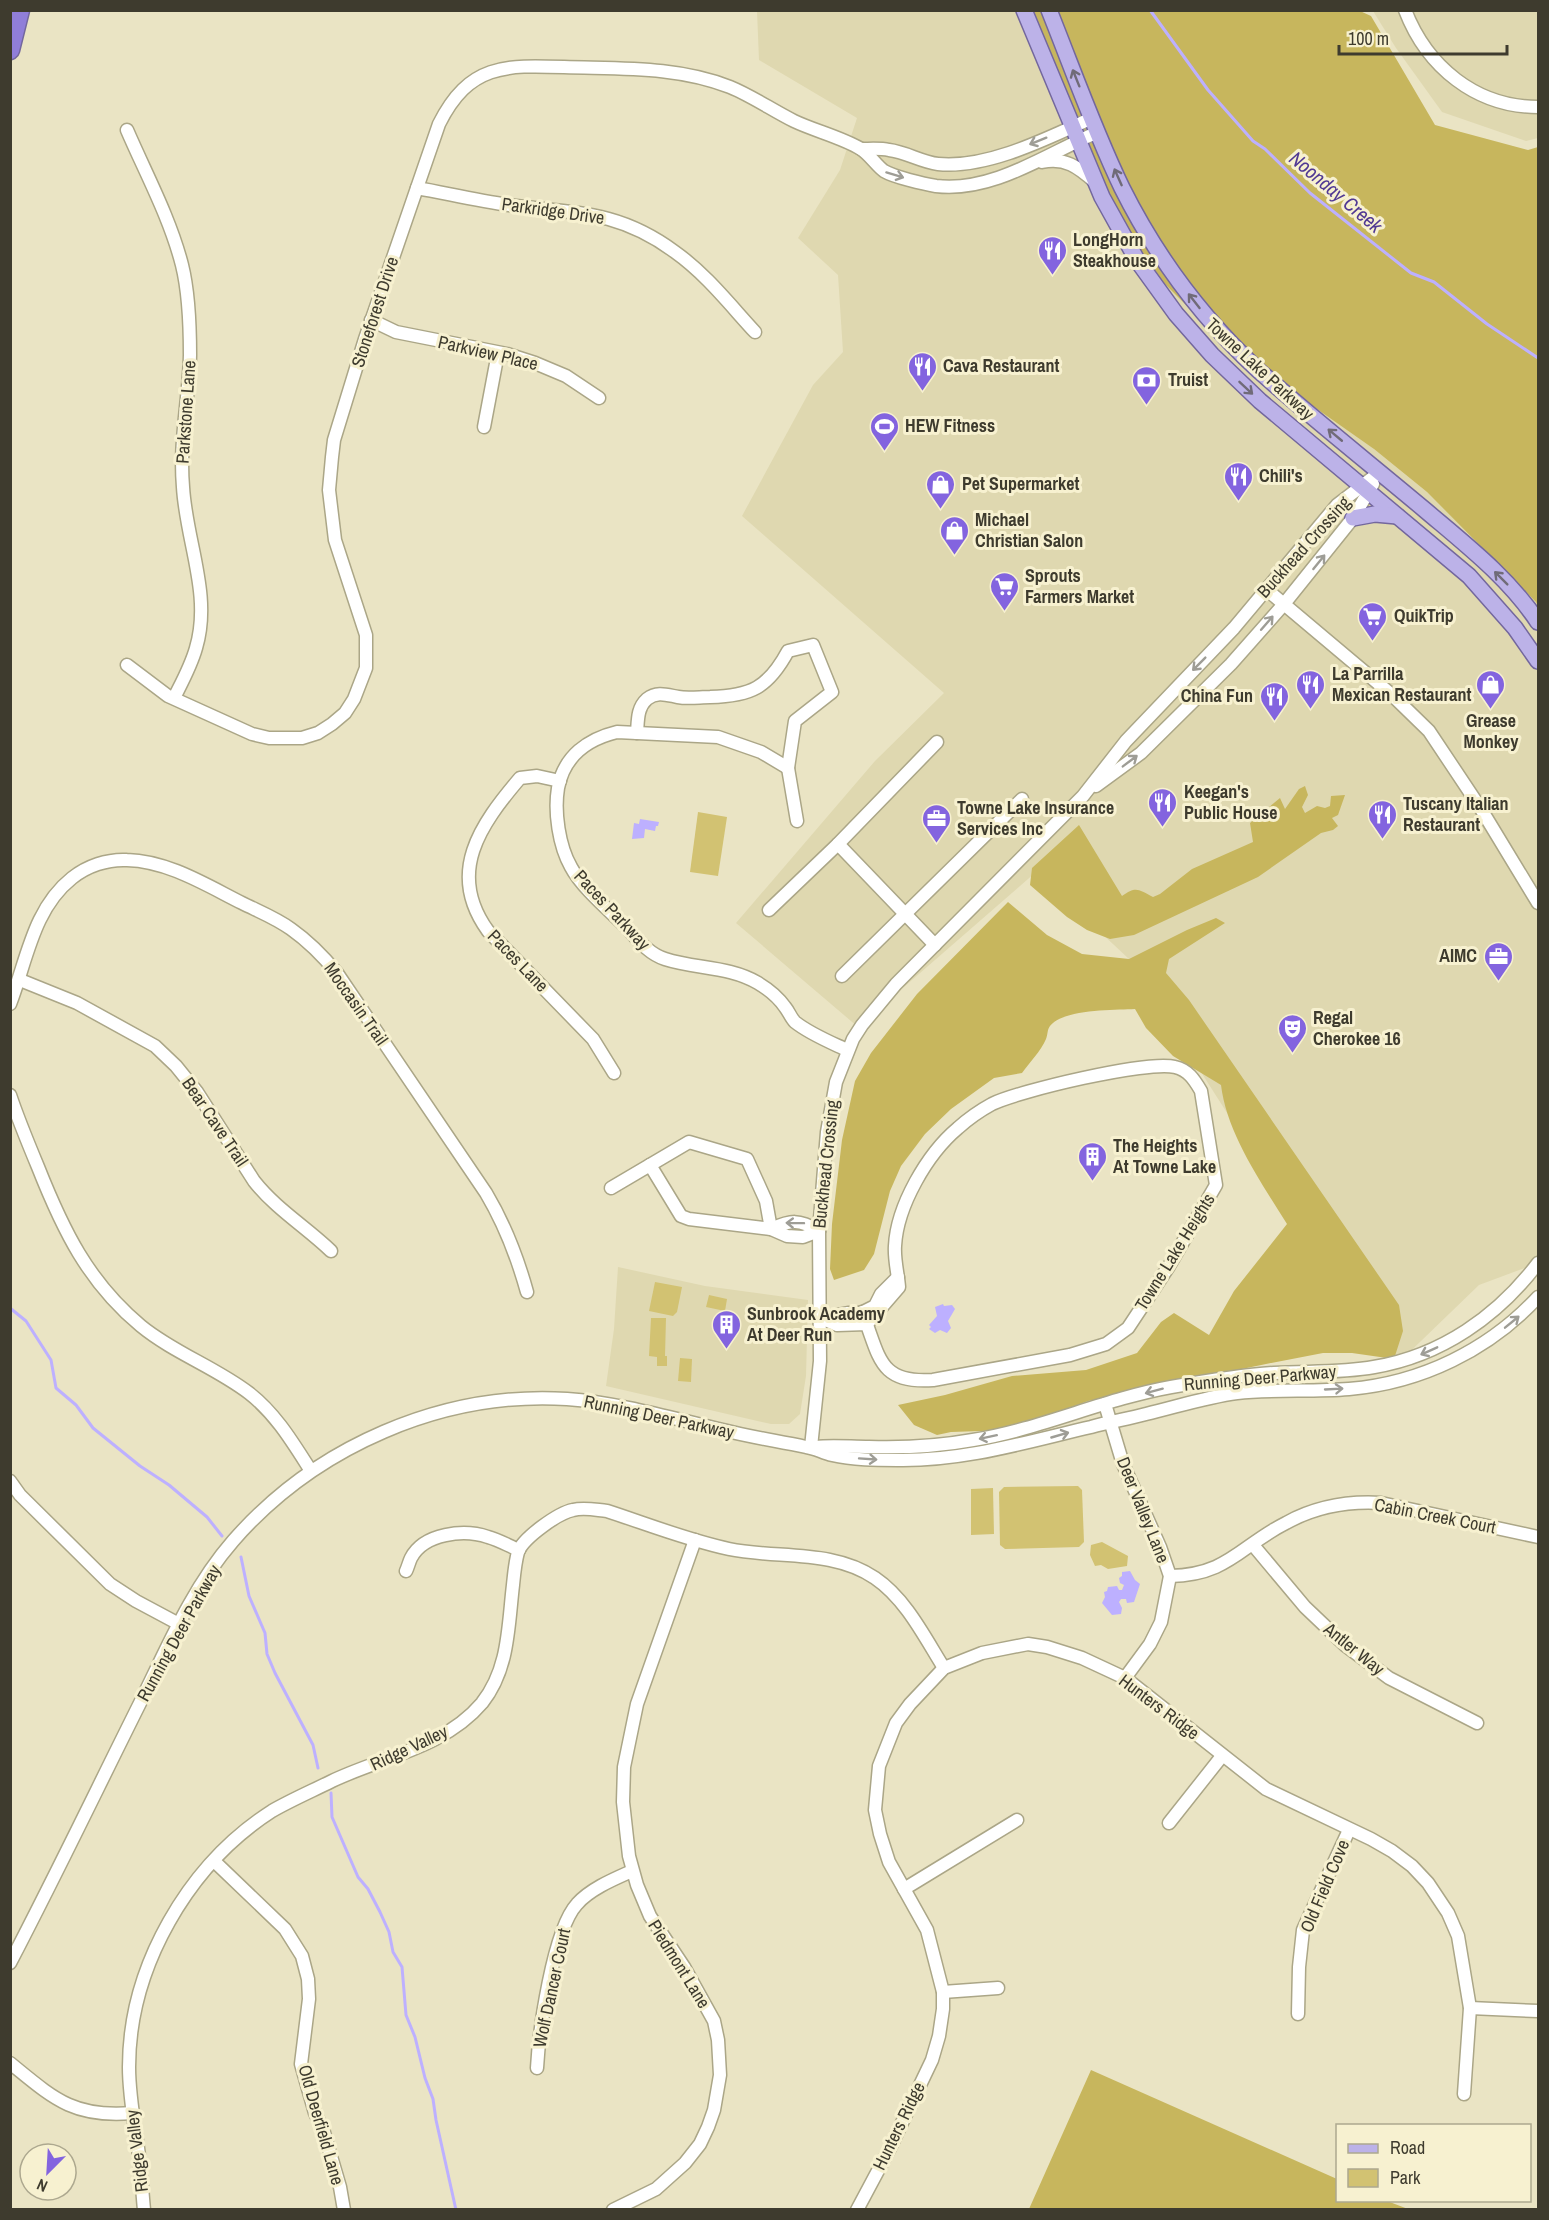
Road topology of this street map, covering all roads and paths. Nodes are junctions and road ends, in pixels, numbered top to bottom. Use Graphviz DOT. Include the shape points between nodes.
graph roads {
  1 [pos="20,10"];
  2 [pos="1024,10"];
  3 [pos="1049,10"];
  4 [pos="1405,10"];
  5 [pos="10,50"];
  6 [pos="1539,107"];
  7 [pos="1095,125"];
  8 [pos="127,130"];
  9 [pos="1074,134"];
  10 [pos="861,149"];
  11 [pos="1032,165"];
  12 [pos="1096,183"];
  13 [pos="417,188"];
  14 [pos="371,320"];
  15 [pos="755,332"];
  16 [pos="498,352"];
  17 [pos="599,398"];
  18 [pos="484,427"];
  19 [pos="1380,472"];
  20 [pos="1365,489"];
  21 [pos="1397,516"];
  22 [pos="1353,518"];
  23 [pos="1266,589"];
  24 [pos="1284,604"];
  25 [pos="1539,622"];
  26 [pos="1539,661"];
  27 [pos="127,665"];
  28 [pos="174,698"];
  29 [pos="637,733"];
  30 [pos="937,742"];
  31 [pos="788,768"];
  32 [pos="560,781"];
  33 [pos="1083,796"];
  34 [pos="1022,799"];
  35 [pos="797,821"];
  36 [pos="838,844"];
  37 [pos="1539,903"];
  38 [pos="769,910"];
  39 [pos="905,915"];
  40 [pos="934,945"];
  41 [pos="842,976"];
  42 [pos="20,980"];
  43 [pos="10,1004"];
  44 [pos="848,1050"];
  45 [pos="614,1073"];
  46 [pos="10,1095"];
  47 [pos="650,1165"];
  48 [pos="611,1188"];
  49 [pos="771,1229"];
  50 [pos="819,1231"];
  51 [pos="331,1251"];
  52 [pos="1539,1263"];
  53 [pos="898,1277"];
  54 [pos="527,1292"];
  55 [pos="1539,1297"];
  56 [pos="862,1312"];
  57 [pos="821,1318"];
  58 [pos="867,1324"];
  59 [pos="1105,1404"];
  60 [pos="1110,1422"];
  61 [pos="811,1447"];
  62 [pos="311,1472"];
  63 [pos="10,1481"];
  64 [pos="1539,1537"];
  65 [pos="695,1540"];
  66 [pos="1253,1545"];
  67 [pos="519,1550"];
  68 [pos="406,1571"];
  69 [pos="1170,1576"];
  70 [pos="179,1624"];
  71 [pos="944,1668"];
  72 [pos="1125,1678"];
  73 [pos="1478,1723"];
  74 [pos="1222,1756"];
  75 [pos="1017,1820"];
  76 [pos="1169,1823"];
  77 [pos="1349,1830"];
  78 [pos="214,1861"];
  79 [pos="632,1871"];
  80 [pos="904,1889"];
  81 [pos="10,1963"];
  82 [pos="998,1988"];
  83 [pos="943,1992"];
  84 [pos="1470,2008"];
  85 [pos="1539,2011"];
  86 [pos="1298,2014"];
  87 [pos="10,2063"];
  88 [pos="537,2068"];
  89 [pos="1464,2094"];
  90 [pos="132,2113"];
  91 [pos="144,2210"];
  92 [pos="344,2210"];
  93 [pos="613,2210"];
  94 [pos="857,2210"];
  1 -- 5 [label="highway"];
  2 -- 9 [label="main road, Towne Lake Parkway"];
  7 -- 3 [label="main road, Towne Lake Parkway, one-way"];
  4 -- 6 [label="street" via="1425,49 1455,80 1488,98"];
  7 -- 9 [label="street, Stoneforest Drive"];
  19 -- 7 [label="main road, Towne Lake Parkway, one-way" via="1258,370 1200,308 1137,216"];
  8 -- 28 [label="street, Parkstone Lane" via="172,235 182,267 189,319 182,486 202,615 196,648"];
  9 -- 10 [label="street, Stoneforest Drive, one-way" via="968,164 924,162 890,150"];
  9 -- 11 [label="street, Stoneforest Drive"];
  9 -- 12 [label="main road, Towne Lake Parkway"];
  10 -- 11 [label="street, Stoneforest Drive, one-way" via="885,172 937,186 983,182"];
  10 -- 13 [label="street, Stoneforest Drive" via="702,77 673,71 517,66 485,74 458,94 440,124"];
  11 -- 12 [label="street" via="1066,162"];
  12 -- 20 [label="main road, Towne Lake Parkway, one-way" via="1137,260 1202,344 1260,401"];
  13 -- 14 [label="street, Stoneforest Drive"];
  13 -- 15 [label="street, Parkridge Drive" via="515,206 584,212 631,227 688,262"];
  14 -- 16 [label="street, Parkview Place" via="396,332"];
  14 -- 28 [label="street, Stoneforest Drive" via="334,440 330,473 335,540 366,635 366,668 354,699 339,718 318,733 285,739 252,735"];
  16 -- 17 [label="street, Parkview Place" via="551,369"];
  16 -- 18 [label="street"];
  19 -- 20 [label="street, Buckhead Crossing"];
  25 -- 19 [label="main road, Towne Lake Parkway, one-way" via="1498,575"];
  20 -- 21 [label="main road, Towne Lake Parkway"];
  20 -- 22 [label="street, Buckhead Crossing"];
  20 -- 23 [label="street, Buckhead Crossing" via="1338,505"];
  21 -- 22 [label="main road"];
  21 -- 26 [label="main road, Towne Lake Parkway" via="1469,576"];
  24 -- 22 [label="street, Buckhead Crossing, one-way"];
  23 -- 24 [label="street"];
  23 -- 33 [label="street, Buckhead Crossing, one-way" via="1215,649 1126,741"];
  33 -- 24 [label="street, Buckhead Crossing, one-way" via="1141,753 1193,704"];
  24 -- 37 [label="street" via="1430,731"];
  27 -- 28 [label="street, Stoneforest Drive"];
  29 -- 31 [label="street, Paces Parkway" via="718,737 761,752"];
  29 -- 31 [label="street" via="638,711 648,698 664,693 680,697 743,694 758,688 788,651 813,645 832,692 795,721"];
  29 -- 32 [label="street, Paces Parkway" via="617,732 586,744 574,755"];
  30 -- 36 [label="street"];
  31 -- 35 [label="street"];
  32 -- 44 [label="street, Paces Parkway" via="557,825 571,867 650,951 665,959 746,976 774,994 794,1020"];
  32 -- 45 [label="street, Paces Lane" via="537,776 520,778 500,802 471,853 468,886 478,918 488,931 593,1039"];
  33 -- 40 [label="street, Buckhead Crossing"];
  34 -- 39 [label="street"];
  36 -- 38 [label="street"];
  36 -- 39 [label="street"];
  39 -- 40 [label="street"];
  39 -- 41 [label="street"];
  40 -- 44 [label="street, Buckhead Crossing" via="885,996"];
  42 -- 43 [label="street, Moccasin Trail"];
  42 -- 51 [label="street, Bear Cave Trail" via="77,1003 155,1046 197,1092 264,1194"];
  42 -- 54 [label="street, Moccasin Trail" via="39,918 48,903 84,870 111,860 164,866 288,927 316,949 337,973 486,1193 517,1255"];
  44 -- 50 [label="street, Buckhead Crossing" via="829,1116"];
  46 -- 62 [label="street" via="68,1237 98,1282 122,1309 155,1336 259,1401"];
  47 -- 48 [label="street"];
  47 -- 49 [label="street" via="681,1216"];
  47 -- 49 [label="street" via="689,1142 747,1159 766,1201"];
  49 -- 50 [label="street" via="803,1237"];
  50 -- 57 [label="street, Buckhead Crossing"];
  52 -- 59 [label="street, Running Deer Parkway, one-way" via="1490,1315 1440,1346 1397,1362 1167,1387"];
  53 -- 56 [label="street" via="875,1306"];
  53 -- 58 [label="street" via="899,1287"];
  53 -- 58 [label="street, Towne Lake Heights" via="895,1248 899,1217 913,1187 957,1128 992,1104 1030,1090 1150,1067 1173,1066 1194,1078 1201,1090 1216,1185 1128,1328 1106,1344 1070,1355 914,1381 902,1379 880,1361"];
  60 -- 55 [label="street, Running Deer Parkway, one-way" via="1217,1396 1372,1386 1416,1376 1481,1346"];
  56 -- 57 [label="street"];
  56 -- 58 [label="street, Towne Lake Heights"];
  57 -- 58 [label="street" via="837,1325"];
  57 -- 61 [label="street, Buckhead Crossing"];
  59 -- 60 [label="street, Deer Valley Lane"];
  59 -- 61 [label="street, Running Deer Parkway, one-way" via="971,1441"];
  61 -- 60 [label="street, Running Deer Parkway, one-way" via="852,1458 933,1460 987,1453"];
  60 -- 69 [label="street, Deer Valley Lane" via="1123,1464"];
  61 -- 62 [label="street, Running Deer Parkway" via="604,1403 523,1399 459,1408 401,1424"];
  62 -- 70 [label="street, Running Deer Parkway" via="270,1504 233,1541"];
  63 -- 70 [label="street" via="110,1584"];
  64 -- 66 [label="street, Cabin Creek Court" via="1364,1502 1308,1513"];
  65 -- 67 [label="street" via="607,1511 573,1510 544,1525"];
  65 -- 71 [label="street" via="764,1554 829,1558 861,1570 891,1591"];
  65 -- 79 [label="street, Piedmont Lane" via="629,1737 622,1802"];
  66 -- 69 [label="street, Cabin Creek Court" via="1210,1570"];
  66 -- 73 [label="street, Antler Way" via="1305,1607 1346,1646 1389,1678"];
  67 -- 68 [label="street" via="487,1536 439,1536 412,1556"];
  67 -- 78 [label="street, Ridge Valley" via="501,1671 474,1711 427,1743 331,1782 271,1812"];
  69 -- 72 [label="street, Deer Valley Lane" via="1161,1622"];
  70 -- 81 [label="street, Running Deer Parkway"];
  71 -- 72 [label="street, Hunters Ridge" via="982,1653 1028,1644 1082,1658"];
  71 -- 80 [label="street, Hunters Ridge" via="896,1723 879,1766 875,1810 889,1862"];
  72 -- 74 [label="street, Hunters Ridge"];
  74 -- 76 [label="street"];
  74 -- 77 [label="street, Hunters Ridge" via="1266,1789"];
  75 -- 80 [label="street"];
  77 -- 84 [label="street, Hunters Ridge" via="1392,1851 1428,1883 1458,1936"];
  77 -- 86 [label="street, Old Field Cove" via="1303,1930"];
  78 -- 90 [label="street, Ridge Valley" via="173,1915 142,1986 130,2050"];
  78 -- 92 [label="street, Old Deerfield Lane" via="285,1929 302,1956 309,1999 301,2064"];
  79 -- 88 [label="street, Wolf Dancer Court" via="577,1903 567,1918 541,2025"];
  79 -- 93 [label="street, Piedmont Lane" via="650,1916 714,2021 720,2075 708,2127 685,2163 656,2188"];
  80 -- 83 [label="street, Hunters Ridge" via="927,1930"];
  82 -- 83 [label="street"];
  83 -- 94 [label="street, Hunters Ridge" via="939,2036 932,2060"];
  84 -- 85 [label="street"];
  84 -- 89 [label="street, Hunters Ridge"];
  87 -- 90 [label="street" via="48,2094 75,2109 97,2114"];
  90 -- 91 [label="street, Ridge Valley"];
}
